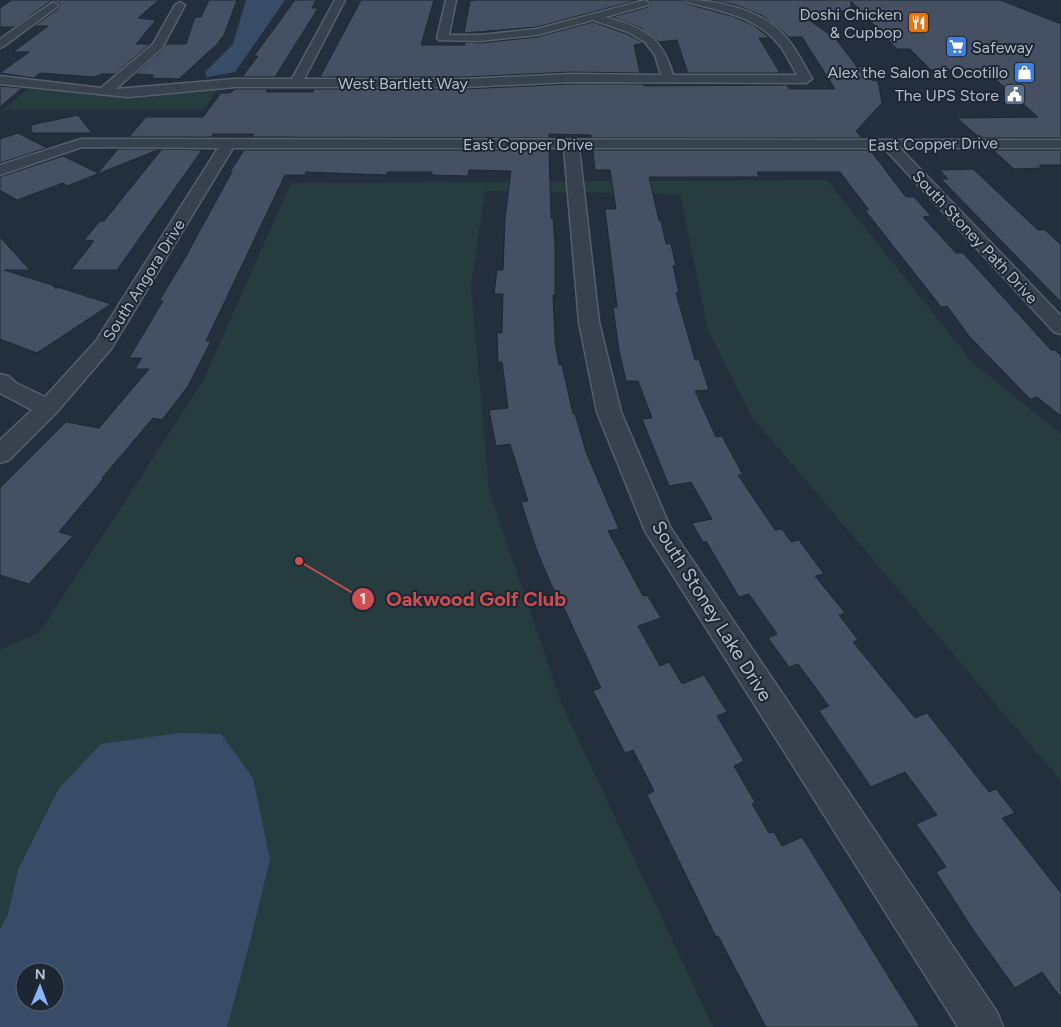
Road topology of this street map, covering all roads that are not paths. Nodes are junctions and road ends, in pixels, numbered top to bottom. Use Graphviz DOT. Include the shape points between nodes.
graph roads {
  1 [pos="340,0"];
  2 [pos="451,0"];
  3 [pos="691,0"];
  4 [pos="644,3"];
  5 [pos="53,5"];
  6 [pos="180,5"];
  7 [pos="594,16"];
  8 [pos="0,44"];
  9 [pos="668,78"];
  10 [pos="0,80"];
  11 [pos="296,83"];
  12 [pos="104,92"];
  13 [pos="228,143"];
  14 [pos="571,144"];
  15 [pos="1061,144"];
  16 [pos="890,145"];
  17 [pos="0,170"];
  18 [pos="1059,324"];
  19 [pos="0,381"];
  20 [pos="48,408"];
  21 [pos="0,454"];
  22 [pos="982,1027"];
  1 -- 11 [label="street"];
  2 -- 7 [label="street" via="442,38 537,32"];
  3 -- 9 [label="street, West Bartlett Way" via="745,16 768,27 778,35 806,79"];
  4 -- 7 [label="street"];
  5 -- 8 [label="street"];
  6 -- 12 [label="street" via="158,46"];
  7 -- 9 [label="street" via="648,39 660,53"];
  9 -- 11 [label="street, West Bartlett Way" via="570,78 465,84"];
  10 -- 12 [label="street, West Bartlett Way"];
  11 -- 12 [label="street, West Bartlett Way" via="235,83 128,93"];
  13 -- 14 [label="street, East Copper Drive"];
  13 -- 17 [label="street, East Copper Drive" via="81,143"];
  13 -- 20 [label="street, South Angora Drive" via="104,345"];
  14 -- 16 [label="street, East Copper Drive"];
  14 -- 22 [label="street, South Stoney Lake Drive" via="589,322 609,412 658,531"];
  15 -- 16 [label="street, East Copper Drive"];
  16 -- 18 [label="street, South Stoney Path Drive"];
  19 -- 20 [label="street"];
  20 -- 21 [label="street, South Angora Drive"];
}
